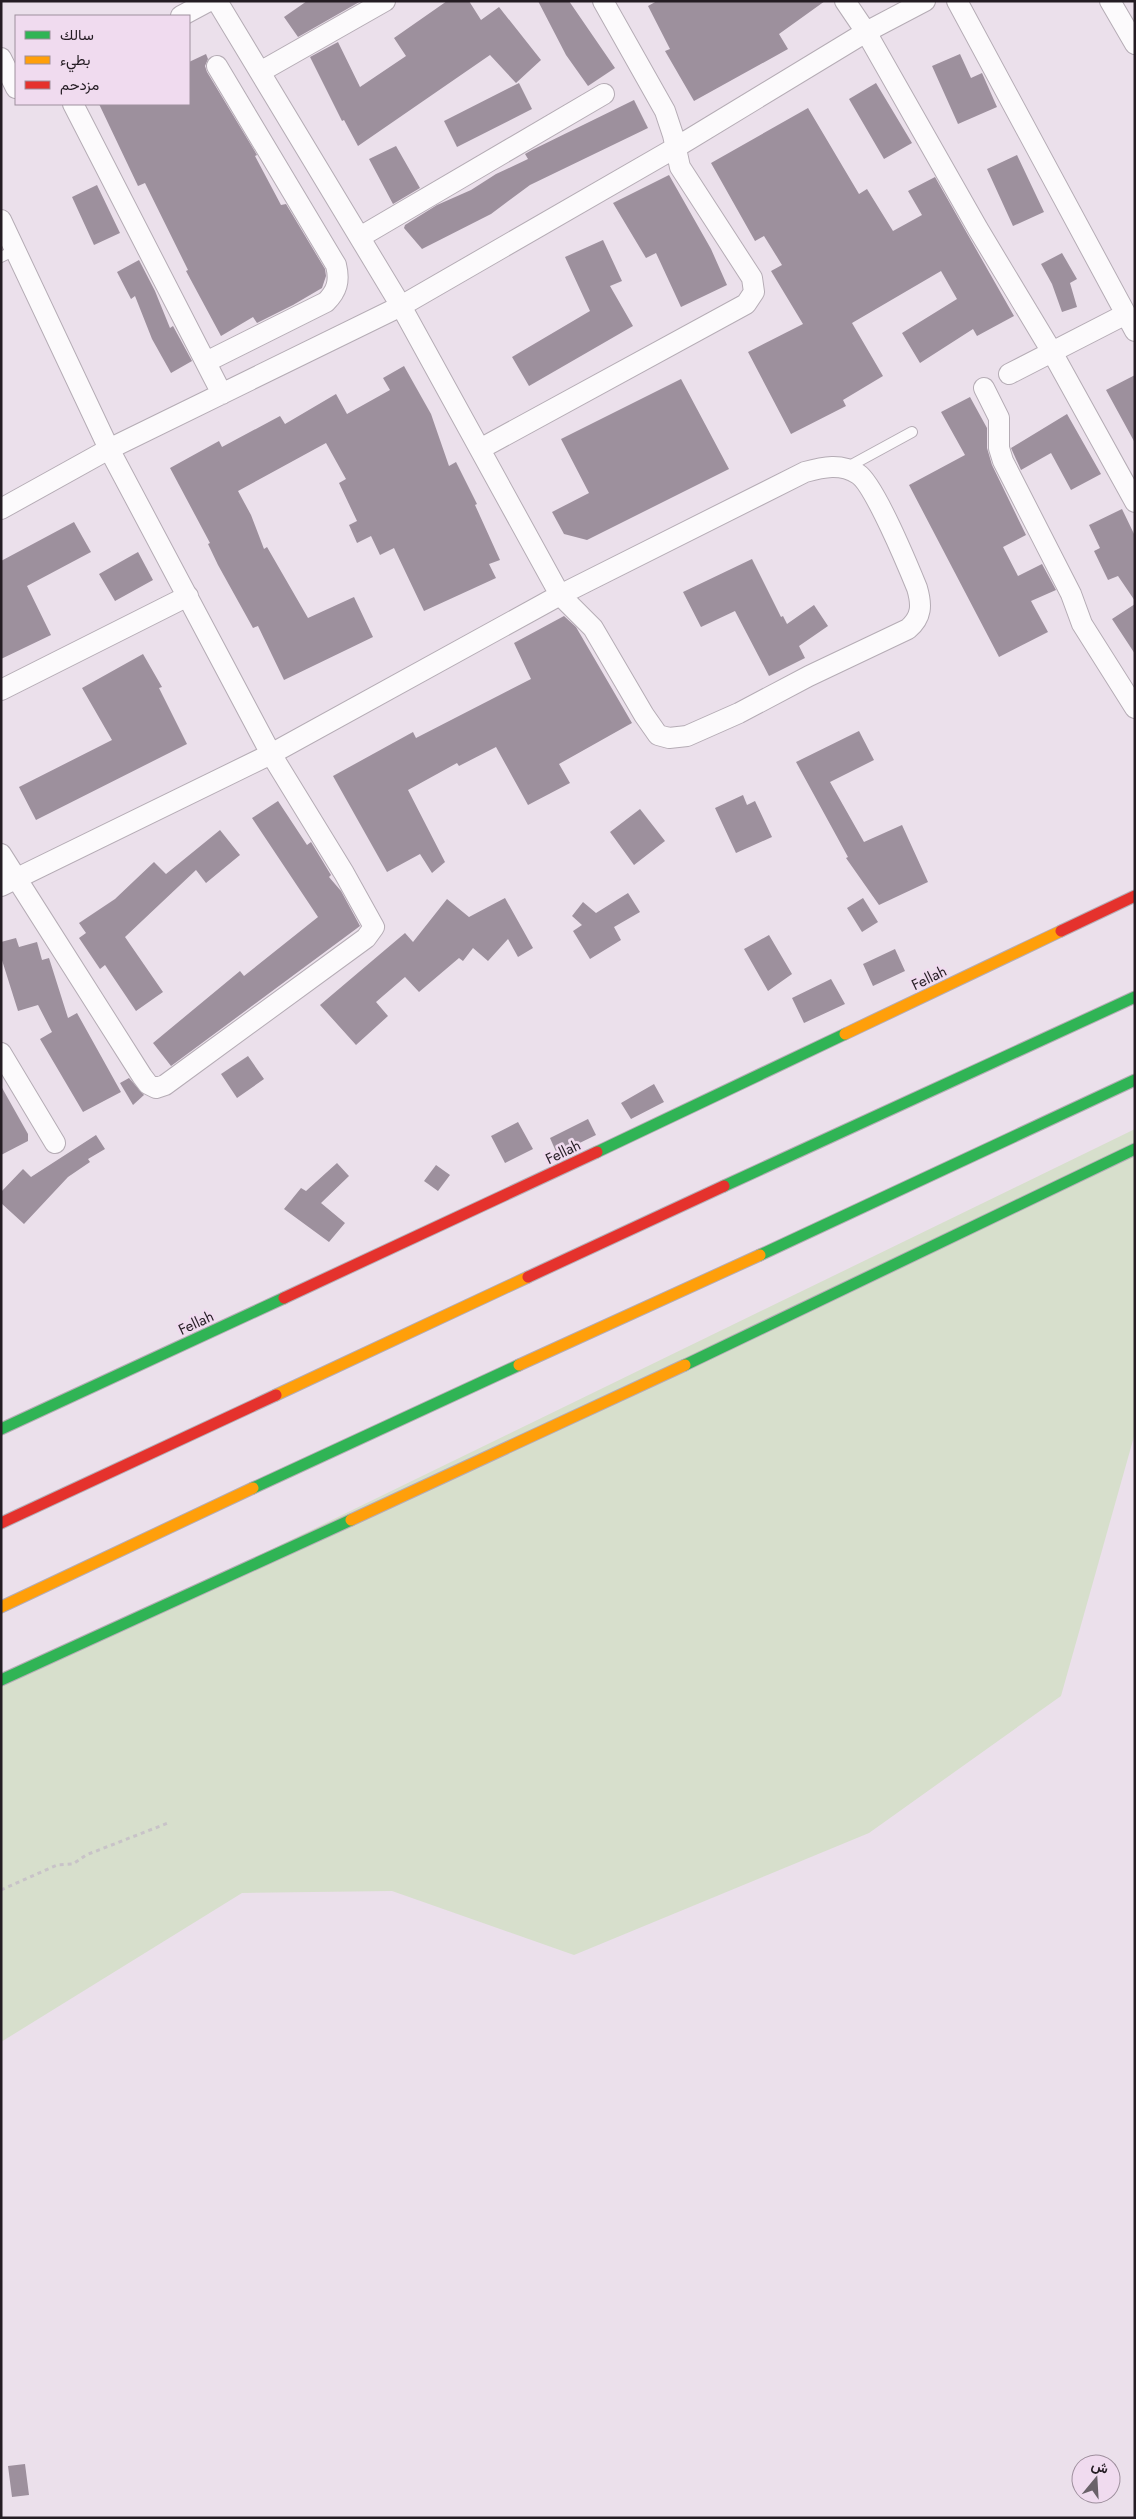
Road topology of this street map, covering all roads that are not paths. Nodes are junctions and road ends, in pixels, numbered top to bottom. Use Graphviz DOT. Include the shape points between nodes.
graph roads {
  1 [pos="209,1"];
  2 [pos="217,1"];
  3 [pos="385,1"];
  4 [pos="603,1"];
  5 [pos="845,1"];
  6 [pos="925,1"];
  7 [pos="957,1"];
  8 [pos="1110,1"];
  9 [pos="183,15"];
  10 [pos="866,32"];
  11 [pos="1135,44"];
  12 [pos="1,58"];
  13 [pos="217,66"];
  14 [pos="260,72"];
  15 [pos="15,87"];
  16 [pos="15,89"];
  17 [pos="604,94"];
  18 [pos="1,95"];
  19 [pos="74,105"];
  20 [pos="675,148"];
  21 [pos="1,220"];
  22 [pos="360,238"];
  23 [pos="8,254"];
  24 [pos="401,306"];
  25 [pos="1130,322"];
  26 [pos="1052,352"];
  27 [pos="206,362"];
  28 [pos="1009,374"];
  29 [pos="984,388"];
  30 [pos="222,394"];
  31 [pos="912,432"];
  32 [pos="109,449"];
  33 [pos="480,450"];
  34 [pos="846,468"];
  35 [pos="1135,502"];
  36 [pos="1,508"];
  37 [pos="560,595"];
  38 [pos="188,596"];
  39 [pos="1,690"];
  40 [pos="1135,708"];
  41 [pos="271,754"];
  42 [pos="1,854"];
  43 [pos="9,882"];
  44 [pos="1135,896"];
  45 [pos="1135,998"];
  46 [pos="1,1053"];
  47 [pos="1135,1080"];
  48 [pos="55,1143"];
  49 [pos="1135,1149"];
  50 [pos="1,1429"];
  51 [pos="1,1523"];
  52 [pos="1,1607"];
  53 [pos="1,1680"];
  1 -- 9 [label="street"];
  2 -- 14 [label="street"];
  3 -- 14 [label="street"];
  4 -- 20 [label="street" via="665,112"];
  5 -- 10 [label="street"];
  6 -- 10 [label="street"];
  7 -- 25 [label="street"];
  8 -- 11 [label="street"];
  10 -- 20 [label="street"];
  10 -- 26 [label="street"];
  12 -- 15 [label="street"];
  13 -- 27 [label="street" via="336,265 338,281 336,290 326,302"];
  14 -- 22 [label="street"];
  16 -- 18 [label="street"];
  17 -- 22 [label="street"];
  19 -- 27 [label="street"];
  20 -- 24 [label="street"];
  20 -- 33 [label="street" via="680,166 752,278 752,299"];
  21 -- 23 [label="street"];
  22 -- 24 [label="street"];
  23 -- 32 [label="street"];
  24 -- 30 [label="street"];
  24 -- 33 [label="street"];
  25 -- 26 [label="street"];
  26 -- 28 [label="street"];
  26 -- 35 [label="street"];
  27 -- 30 [label="street"];
  29 -- 40 [label="street" via="999,418 999,448 1003,461 1071,594 1082,624"];
  30 -- 32 [label="street"];
  31 -- 34 [label="lane"];
  32 -- 36 [label="street"];
  32 -- 38 [label="street"];
  33 -- 37 [label="street"];
  34 -- 37 [label="street" via="826,467 805,472"];
  34 -- 37 [label="street" via="860,475 872,491 909,570 921,602 916,622 895,636 739,713 687,736 669,738 658,735 594,628"];
  37 -- 41 [label="street"];
  38 -- 39 [label="street"];
  38 -- 41 [label="street"];
  41 -- 43 [label="street"];
  41 -- 43 [label="street" via="374,927 366,938 165,1085 156,1088 142,1076"];
  42 -- 43 [label="street"];
  44 -- 50 [label="main road, Fellah" via="461,1217"];
  45 -- 51 [label="main road"];
  46 -- 48 [label="street"];
  47 -- 52 [label="main road"];
  49 -- 53 [label="main road" via="561,1424"];
}
